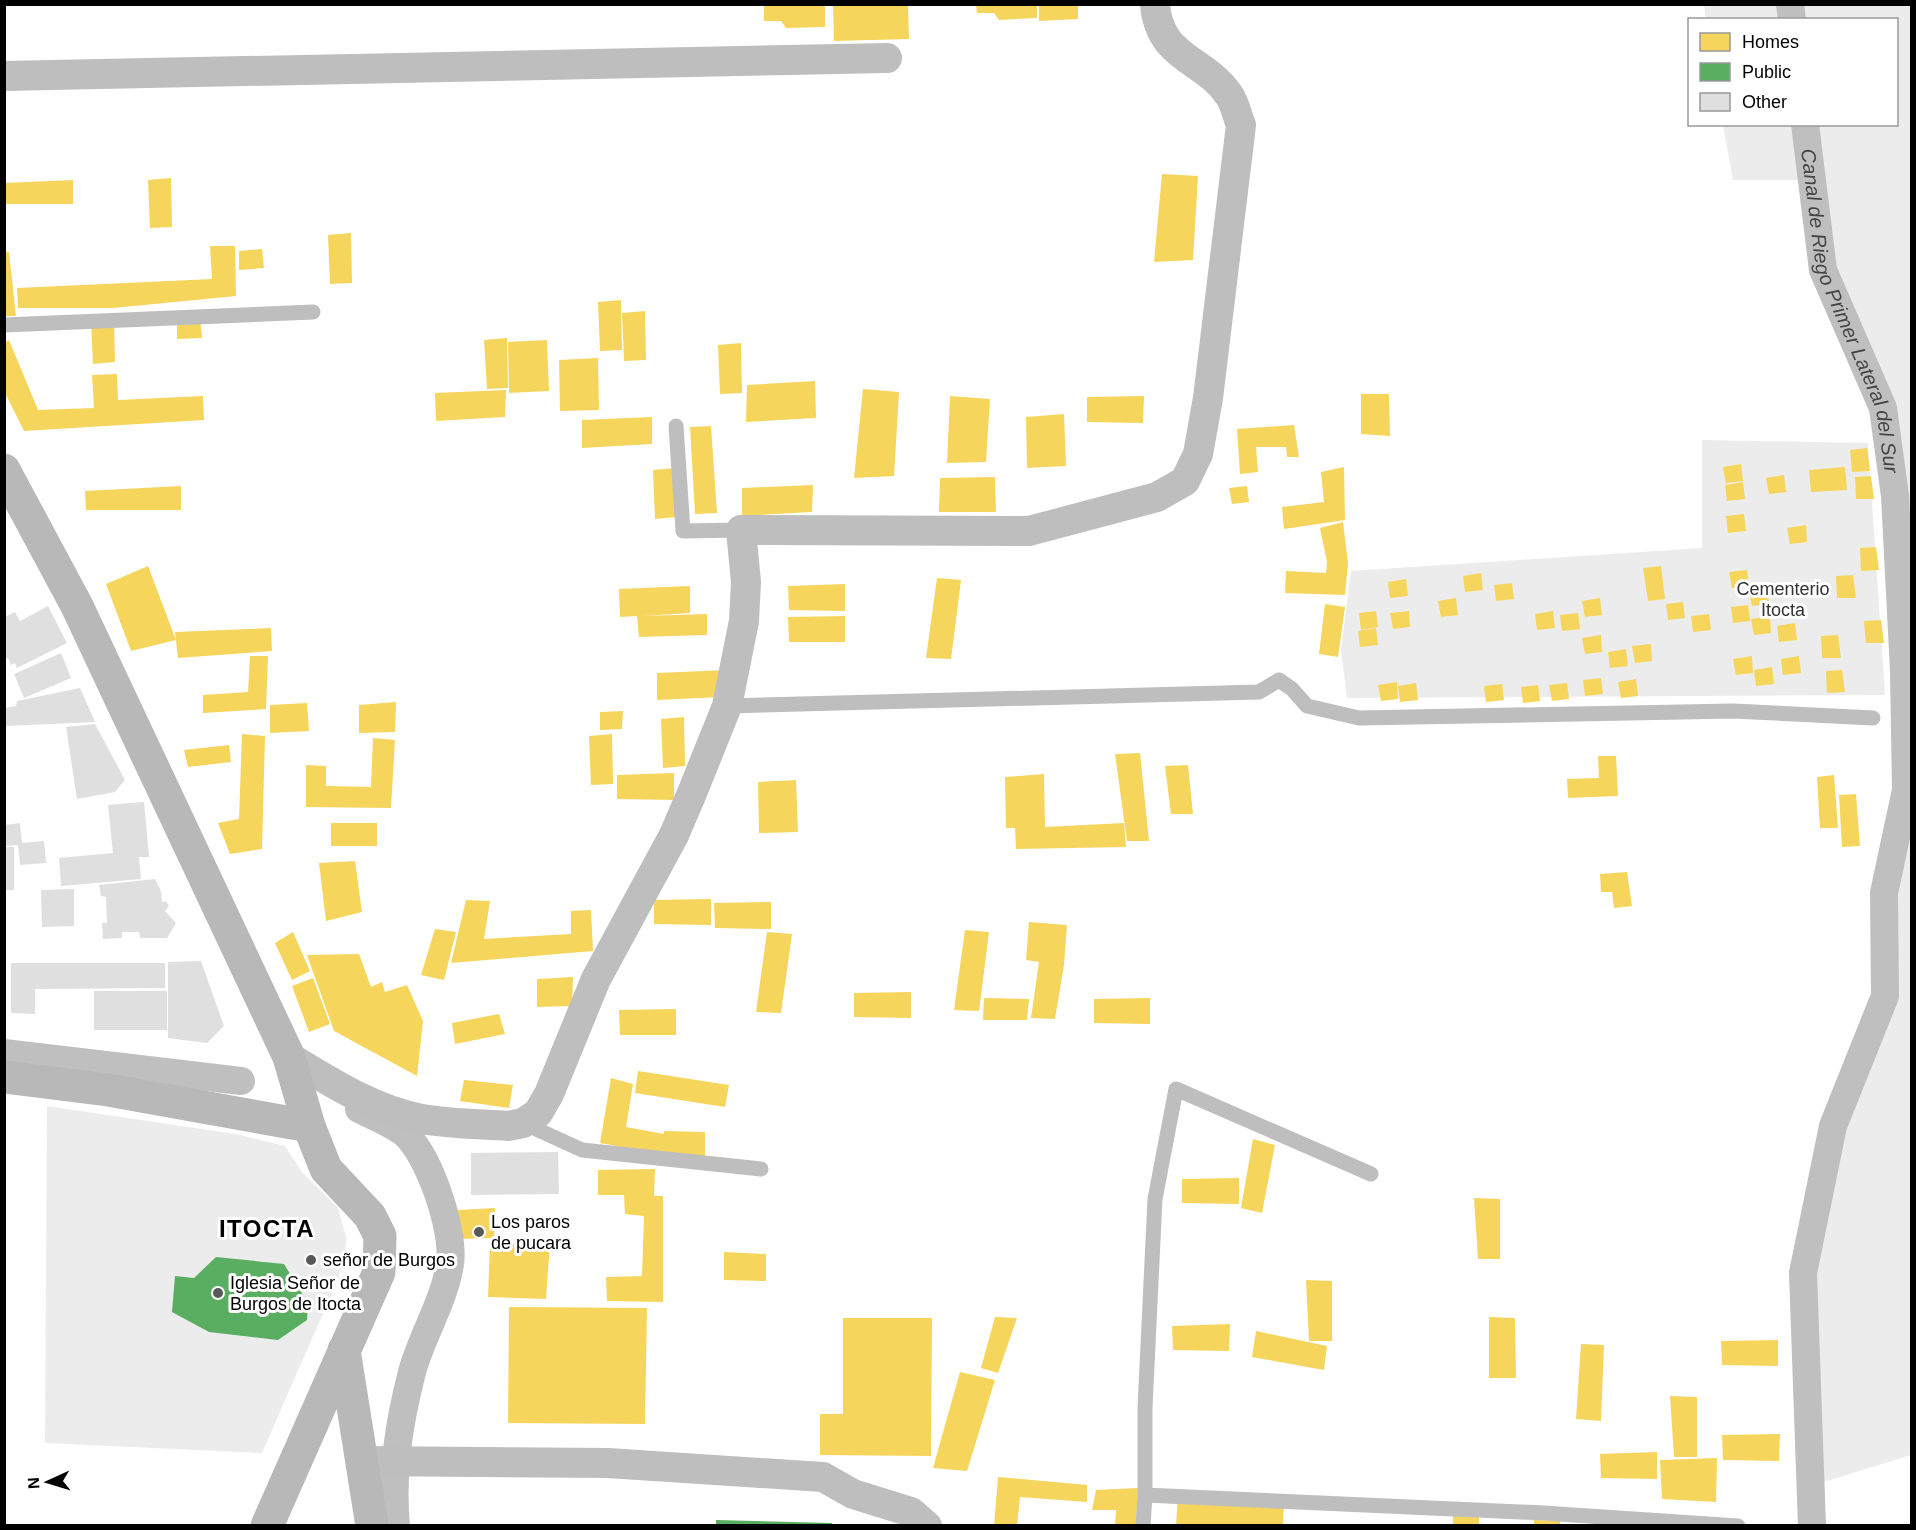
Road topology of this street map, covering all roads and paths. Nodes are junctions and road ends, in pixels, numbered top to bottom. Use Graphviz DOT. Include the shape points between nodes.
graph roads {
  1 [pos="1155,4"];
  2 [pos="887,58"];
  3 [pos="4,76"];
  4 [pos="313,312"];
  5 [pos="4,325"];
  6 [pos="676,426"];
  7 [pos="4,470"];
  8 [pos="741,530"];
  9 [pos="727,706"];
  10 [pos="1873,718"];
  11 [pos="289,1057"];
  12 [pos="4,1077"];
  13 [pos="523,1123"];
  14 [pos="309,1126"];
  15 [pos="761,1169"];
  16 [pos="1371,1174"];
  17 [pos="344,1350"];
  18 [pos="370,1461"];
  19 [pos="1145,1495"];
  20 [pos="267,1526"];
  21 [pos="372,1526"];
  22 [pos="927,1526"];
  23 [pos="1143,1526"];
  24 [pos="1738,1526"];
  1 -- 8 [label="street" via="1168,44 1229,95 1241,126 1208,398 1198,454 1185,481 1157,497 1029,531"];
  2 -- 3 [label="street"];
  4 -- 5 [label="lane"];
  6 -- 8 [label="lane" via="683,531"];
  7 -- 11 [label="main road" via="77,606"];
  8 -- 9 [label="street" via="746,582 744,621"];
  9 -- 10 [label="lane" via="1259,692 1279,680 1307,706 1359,718 1733,711"];
  9 -- 13 [label="street" via="674,835 596,979 549,1094 538,1113"];
  11 -- 13 [label="street" via="389,1110 453,1123"];
  11 -- 14 [label="main road"];
  12 -- 14 [label="main road" via="108,1090"];
  13 -- 15 [label="lane" via="582,1150"];
  14 -- 17 [label="main road" via="326,1169 370,1216 380,1236 379,1272"];
  16 -- 19 [label="lane" via="1176,1089 1155,1199"];
  17 -- 18 [label="main road"];
  17 -- 20 [label="main road"];
  18 -- 21 [label="main road"];
  18 -- 22 [label="street" via="608,1463 823,1478 853,1494 911,1512"];
  19 -- 23 [label="lane"];
  19 -- 24 [label="lane" via="1534,1512"];
}
